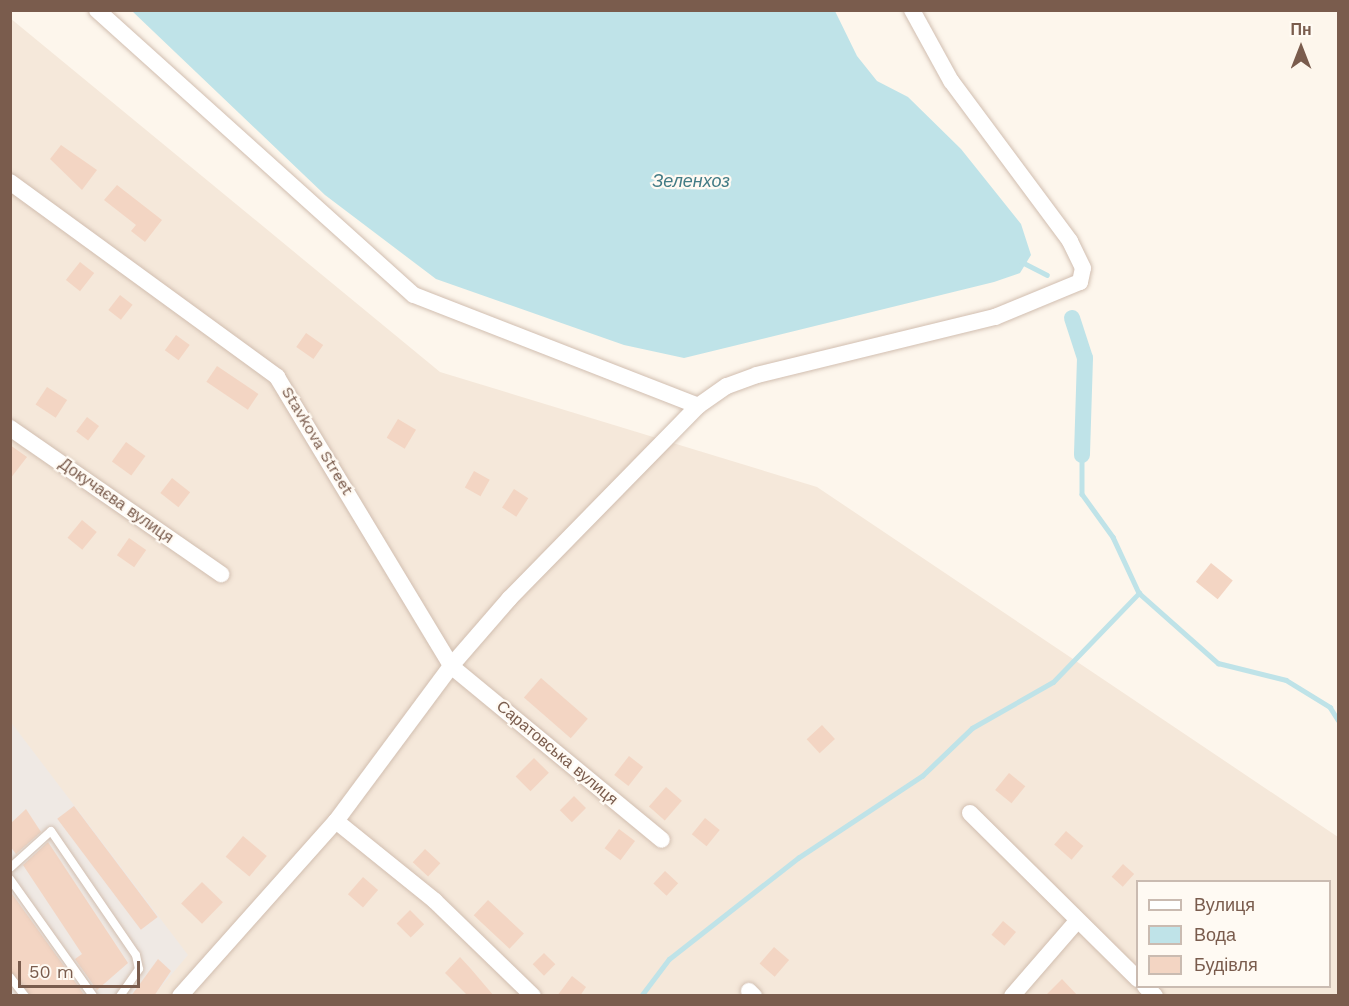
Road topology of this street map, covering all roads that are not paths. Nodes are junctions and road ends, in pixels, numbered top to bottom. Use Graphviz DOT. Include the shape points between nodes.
graph roads {
  1 [pos="97,10"];
  2 [pos="912,10"];
  3 [pos="10,182"];
  4 [pos="698,406"];
  5 [pos="10,428"];
  6 [pos="221,574"];
  7 [pos="451,666"];
  8 [pos="970,813"];
  9 [pos="336,821"];
  10 [pos="662,840"];
  11 [pos="10,868"];
  12 [pos="10,879"];
  13 [pos="1076,922"];
  14 [pos="10,977"];
  15 [pos="1136,978"];
  16 [pos="25,996"];
  17 [pos="93,996"];
  18 [pos="120,996"];
  19 [pos="180,996"];
  20 [pos="534,996"];
  21 [pos="1012,996"];
  1 -- 4 [label="street" via="414,295"];
  2 -- 4 [label="street" via="951,81 1070,241 1083,268 1080,282 995,317 757,375 727,386"];
  3 -- 7 [label="street, Stavkova Street" via="277,377"];
  4 -- 7 [label="street" via="509,599"];
  5 -- 6 [label="street, Докучаєва вулиця"];
  7 -- 9 [label="street"];
  7 -- 10 [label="street, Саратовська вулиця"];
  8 -- 13 [label="street"];
  9 -- 19 [label="street"];
  9 -- 20 [label="street" via="435,901"];
  11 -- 18 [label="lane" via="51,831 136,955 139,969"];
  12 -- 17 [label="lane"];
  13 -- 15 [label="street"];
  13 -- 21 [label="street"];
  14 -- 16 [label="lane"];
}
